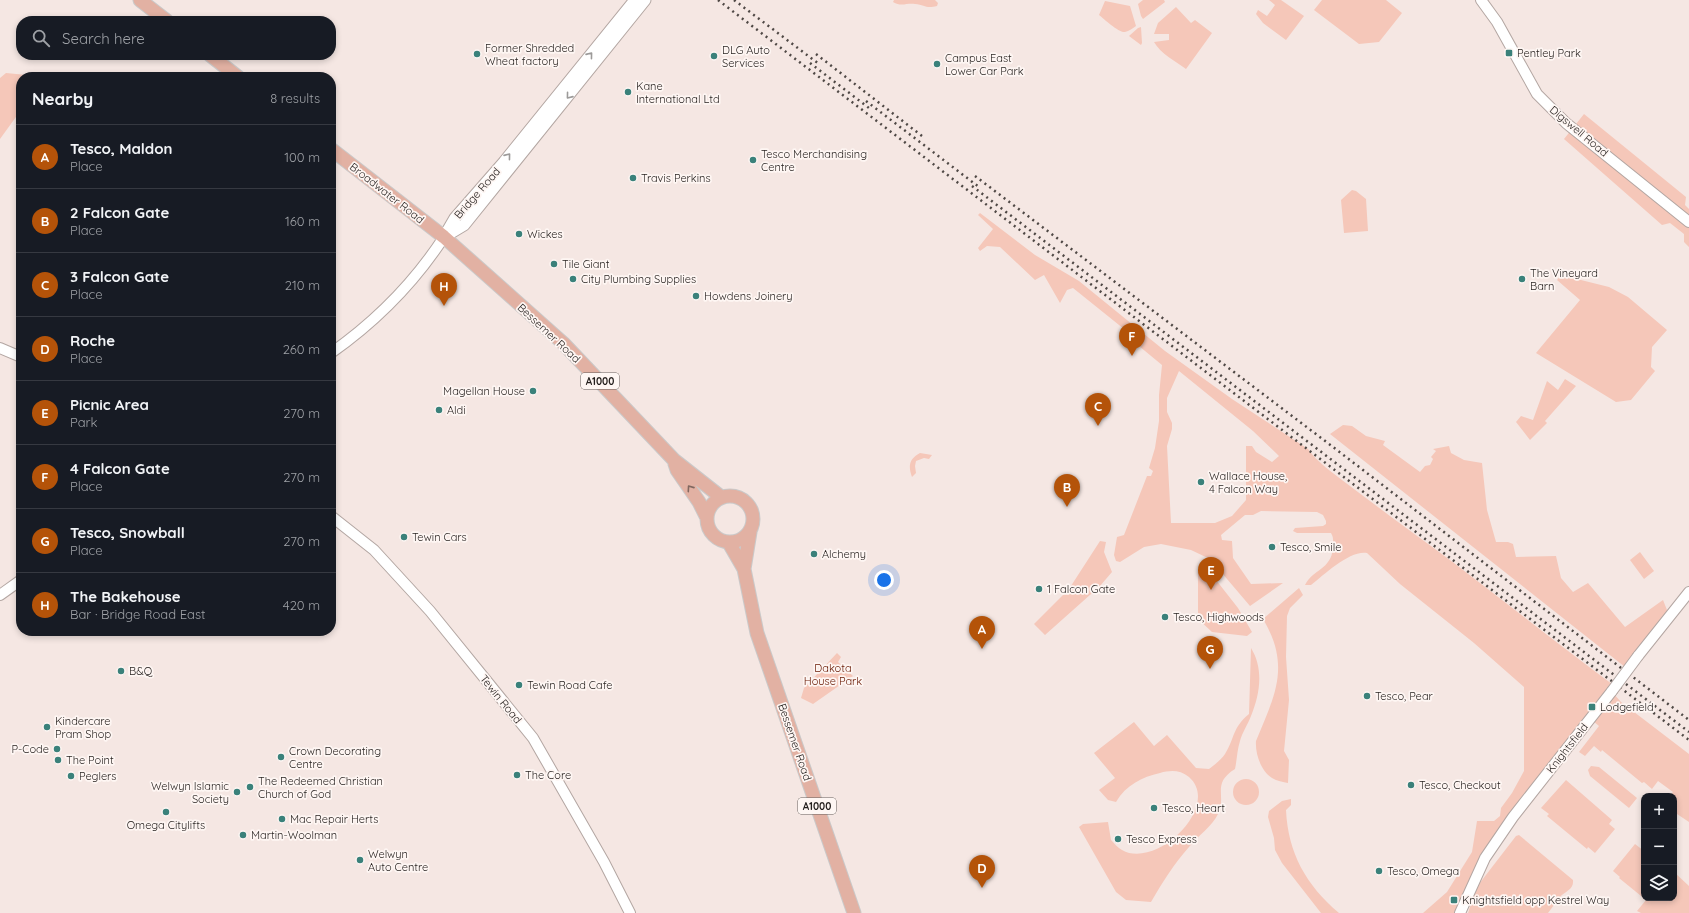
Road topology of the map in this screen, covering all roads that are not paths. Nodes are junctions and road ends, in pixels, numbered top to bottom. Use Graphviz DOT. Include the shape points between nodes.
graph roads {
  1 [pos="140,0"];
  2 [pos="635,0"];
  3 [pos="646,0"];
  4 [pos="1481,0"];
  5 [pos="161,16"];
  6 [pos="216,60"];
  7 [pos="232,72"];
  8 [pos="336,153"];
  9 [pos="1689,222"];
  10 [pos="444,237"];
  11 [pos="0,348"];
  12 [pos="336,349"];
  13 [pos="16,356"];
  14 [pos="674,460"];
  15 [pos="721,497"];
  16 [pos="706,516"];
  17 [pos="336,520"];
  18 [pos="750,532"];
  19 [pos="729,543"];
  20 [pos="744,569"];
  21 [pos="16,584"];
  22 [pos="1689,592"];
  23 [pos="0,595"];
  24 [pos="630,913"];
  25 [pos="854,913"];
  26 [pos="1460,913"];
  1 -- 5 [label="main road"];
  10 -- 2 [label="main road, Bridge Road, one-way" via="455,218 504,162"];
  3 -- 10 [label="main road, Bridge Road, one-way" via="464,225"];
  4 -- 9 [label="street, Digswell Road" via="1497,22 1537,94 1566,123"];
  6 -- 7 [label="main road"];
  8 -- 10 [label="main road, Broadwater Road / A1000"];
  10 -- 12 [label="street" via="431,257 393,301"];
  10 -- 14 [label="main road, Bessemer Road / A1000" via="563,343"];
  11 -- 13 [label="street"];
  14 -- 15 [label="main road, Bessemer Road / A1000"];
  16 -- 14 [label="main road, one-way" via="677,470"];
  15 -- 16 [label="main road" via="710,506"];
  15 -- 18 [label="main road, A1000" via="731,495 742,498 748,504 753,513"];
  16 -- 19 [label="main road" via="710,532 716,538"];
  17 -- 24 [label="street, Tewin Road" via="374,550 430,611 533,738"];
  18 -- 19 [label="main road" via="742,540"];
  18 -- 20 [label="main road, Bessemer Road / A1000"];
  19 -- 20 [label="main road, Bessemer Road / A1000"];
  20 -- 25 [label="main road, Bessemer Road / A1000" via="757,633"];
  21 -- 23 [label="street"];
  22 -- 26 [label="street, Knightsfield, bridge" via="1513,817 1485,858"];
}
